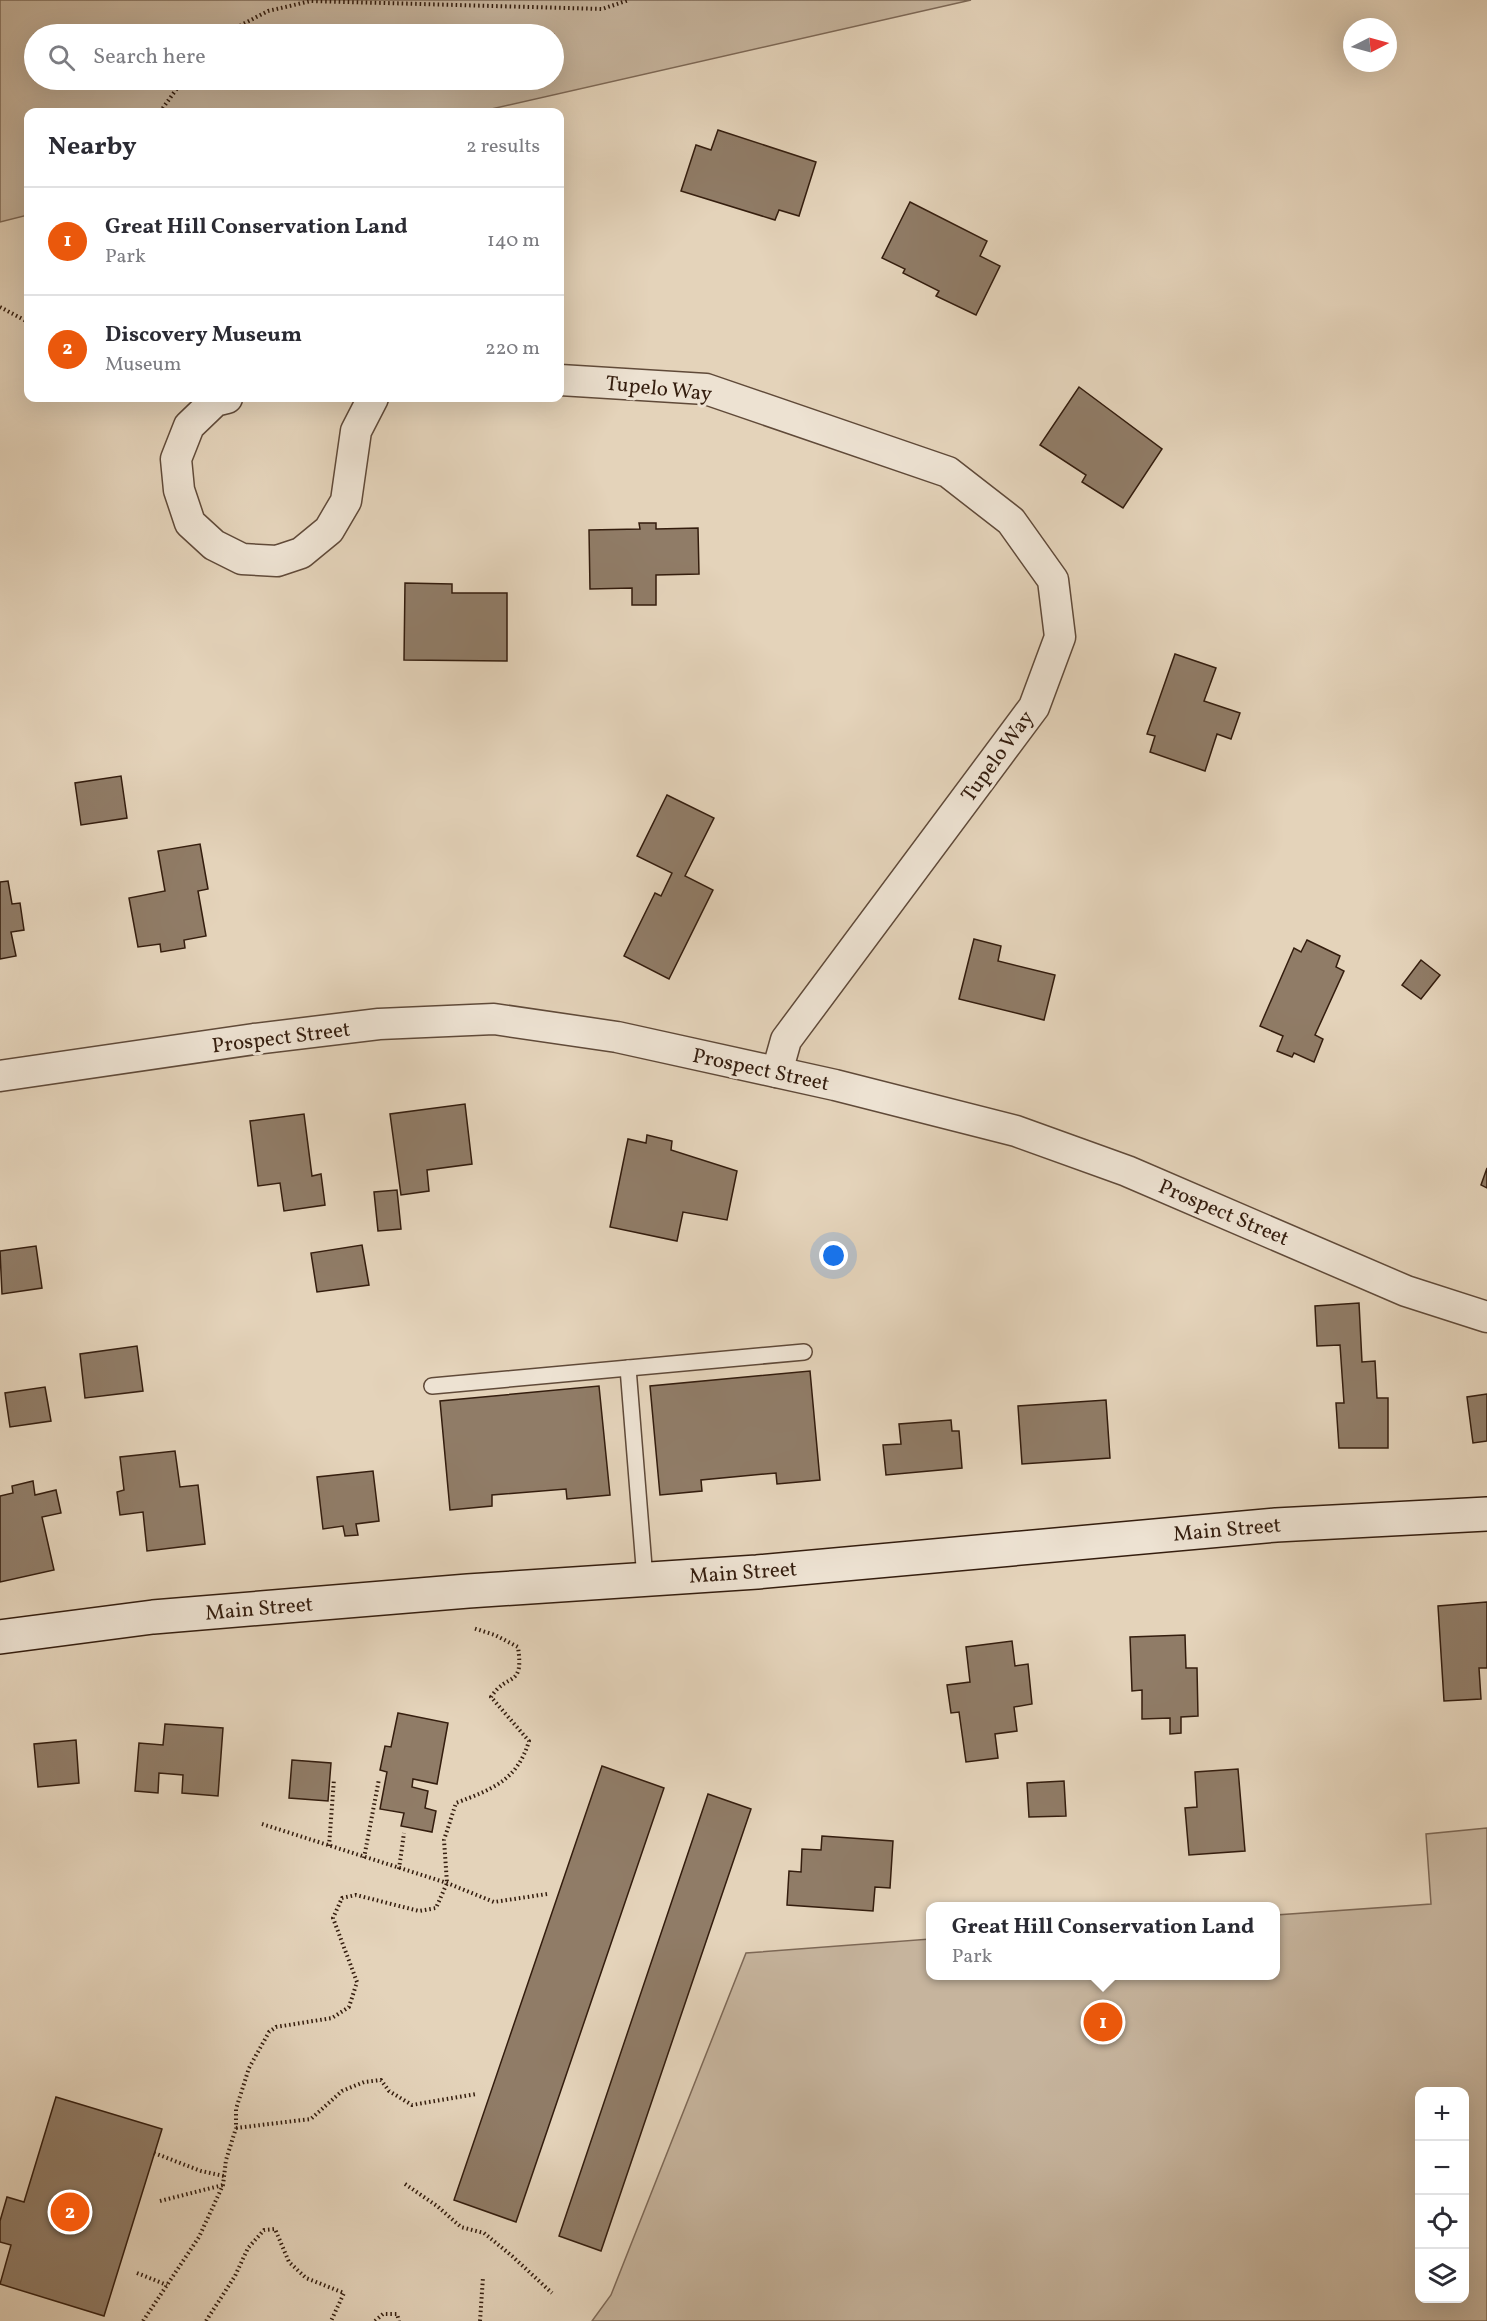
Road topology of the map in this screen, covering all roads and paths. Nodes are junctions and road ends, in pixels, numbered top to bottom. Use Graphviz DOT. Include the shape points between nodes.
graph roads {
  1 [pos="629,0"];
  2 [pos="243,24"];
  3 [pos="176,90"];
  4 [pos="163,108"];
  5 [pos="0,307"];
  6 [pos="24,320"];
  7 [pos="564,380"];
  8 [pos="215,402"];
  9 [pos="371,402"];
  10 [pos="777,1072"];
  11 [pos="0,1076"];
  12 [pos="1487,1317"];
  13 [pos="804,1352"];
  14 [pos="628,1368"];
  15 [pos="432,1386"];
  16 [pos="1487,1514"];
  17 [pos="645,1579"];
  18 [pos="469,1627"];
  19 [pos="0,1637"];
  20 [pos="334,1779"];
  21 [pos="379,1779"];
  22 [pos="262,1824"];
  23 [pos="404,1833"];
  24 [pos="329,1846"];
  25 [pos="364,1858"];
  26 [pos="399,1869"];
  27 [pos="447,1884"];
  28 [pos="547,1894"];
  29 [pos="476,2094"];
  30 [pos="236,2128"];
  31 [pos="154,2153"];
  32 [pos="224,2176"];
  33 [pos="405,2184"];
  34 [pos="224,2185"];
  35 [pos="160,2201"];
  36 [pos="137,2273"];
  37 [pos="483,2277"];
  38 [pos="167,2286"];
  39 [pos="552,2292"];
  40 [pos="143,2321"];
  41 [pos="206,2321"];
  42 [pos="332,2321"];
  43 [pos="375,2321"];
  44 [pos="399,2321"];
  45 [pos="480,2321"];
  1 -- 2 [label="path" via="602,9 311,1 268,11"];
  3 -- 4 [label="path"];
  5 -- 6 [label="path"];
  7 -- 10 [label="street, Tupelo Way" via="706,389 948,472 1011,521 1053,580 1060,637 1034,707 786,1040"];
  8 -- 9 [label="street" via="189,426 176,459 178,490 190,523 214,545 242,559 277,561 301,554 328,530 346,501 356,431"];
  10 -- 11 [label="street, Prospect Street" via="617,1037 494,1019 379,1024"];
  10 -- 12 [label="street, Prospect Street" via="1016,1131 1126,1170 1406,1291"];
  13 -- 14 [label="lane"];
  14 -- 15 [label="lane"];
  14 -- 17 [label="lane"];
  16 -- 17 [label="main road, Main Street" via="1276,1525"];
  17 -- 19 [label="main road, Main Street" via="176,1615"];
  18 -- 27 [label="path" via="518,1647 521,1665 516,1677 496,1689 491,1697 529,1741 524,1759 505,1781 456,1803 444,1840"];
  20 -- 24 [label="path"];
  21 -- 25 [label="path"];
  22 -- 24 [label="path"];
  23 -- 26 [label="path"];
  24 -- 25 [label="path"];
  25 -- 26 [label="path"];
  26 -- 27 [label="path"];
  27 -- 28 [label="path" via="494,1902"];
  27 -- 30 [label="path" via="436,1908 419,1911 356,1895 342,1898 333,1918 357,1982 349,2007 332,2018 276,2027 269,2032 249,2067 236,2109"];
  29 -- 30 [label="path" via="412,2105 389,2091 381,2080 364,2082 342,2091 311,2119"];
  30 -- 32 [label="path"];
  31 -- 32 [label="path"];
  32 -- 34 [label="path"];
  33 -- 39 [label="path" via="461,2227 484,2233"];
  34 -- 35 [label="path"];
  34 -- 38 [label="path" via="199,2237"];
  36 -- 38 [label="path"];
  37 -- 45 [label="path"];
  38 -- 40 [label="path"];
  41 -- 42 [label="path" via="248,2248 264,2230 274,2229 289,2262 306,2278 344,2293"];
  43 -- 44 [label="path" via="383,2314 397,2313"];
}
